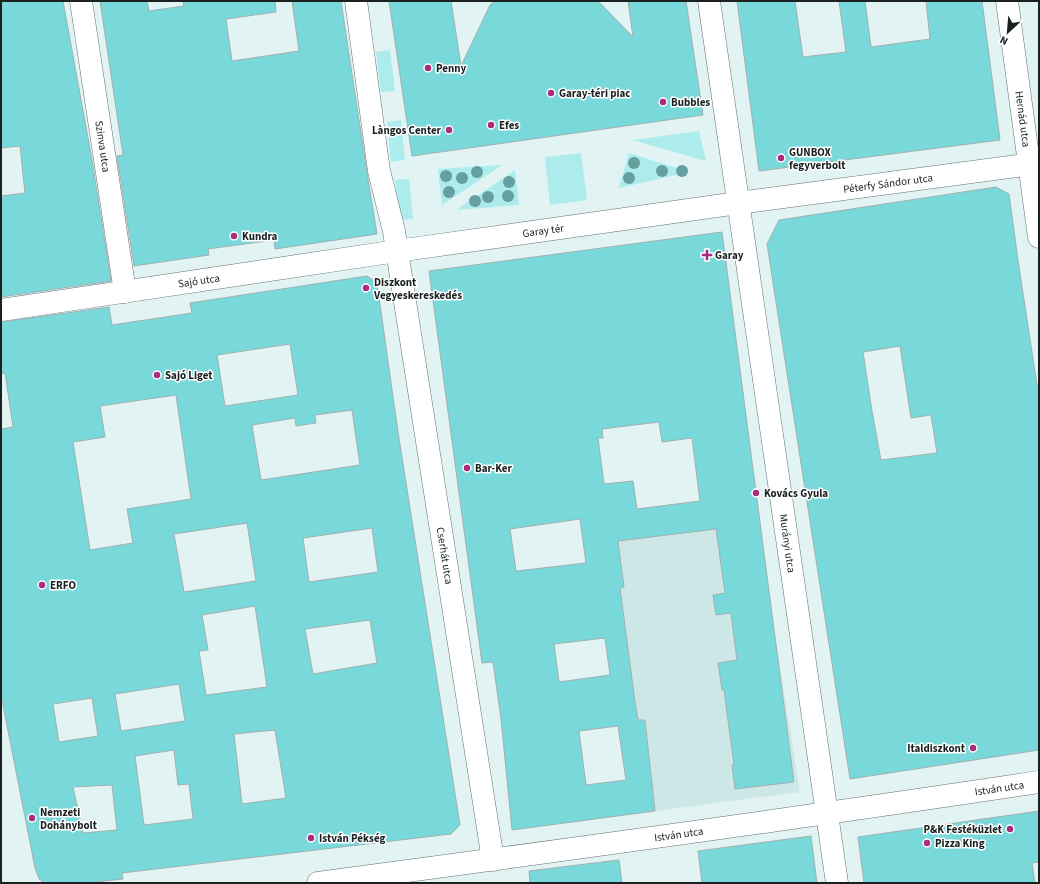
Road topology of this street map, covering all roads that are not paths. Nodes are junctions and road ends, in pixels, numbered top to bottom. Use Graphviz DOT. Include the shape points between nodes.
graph roads {
  1 [pos="81,1"];
  2 [pos="356,1"];
  3 [pos="709,1"];
  4 [pos="1007,1"];
  5 [pos="1034,164"];
  6 [pos="738,203"];
  7 [pos="1039,237"];
  8 [pos="397,251"];
  9 [pos="124,292"];
  10 [pos="1,310"];
  11 [pos="1039,782"];
  12 [pos="827,813"];
  13 [pos="493,860"];
  14 [pos="318,883"];
  15 [pos="837,883"];
  1 -- 9 [label="street, Szinva utca"];
  2 -- 8 [label="street" via="379,171"];
  3 -- 6 [label="street"];
  4 -- 5 [label="street, Hernád utca"];
  5 -- 6 [label="street, Péterfy Sándor utca"];
  5 -- 7 [label="street, Hernád utca"];
  6 -- 8 [label="street, Garay tér"];
  6 -- 12 [label="street, Murányi utca"];
  8 -- 9 [label="street, Sajó utca"];
  8 -- 13 [label="street, Cserhát utca"];
  9 -- 10 [label="street, Sajó utca"];
  11 -- 12 [label="street, István utca"];
  12 -- 13 [label="street, István utca"];
  12 -- 15 [label="street, Murányi utca"];
  13 -- 14 [label="street, István utca"];
}
